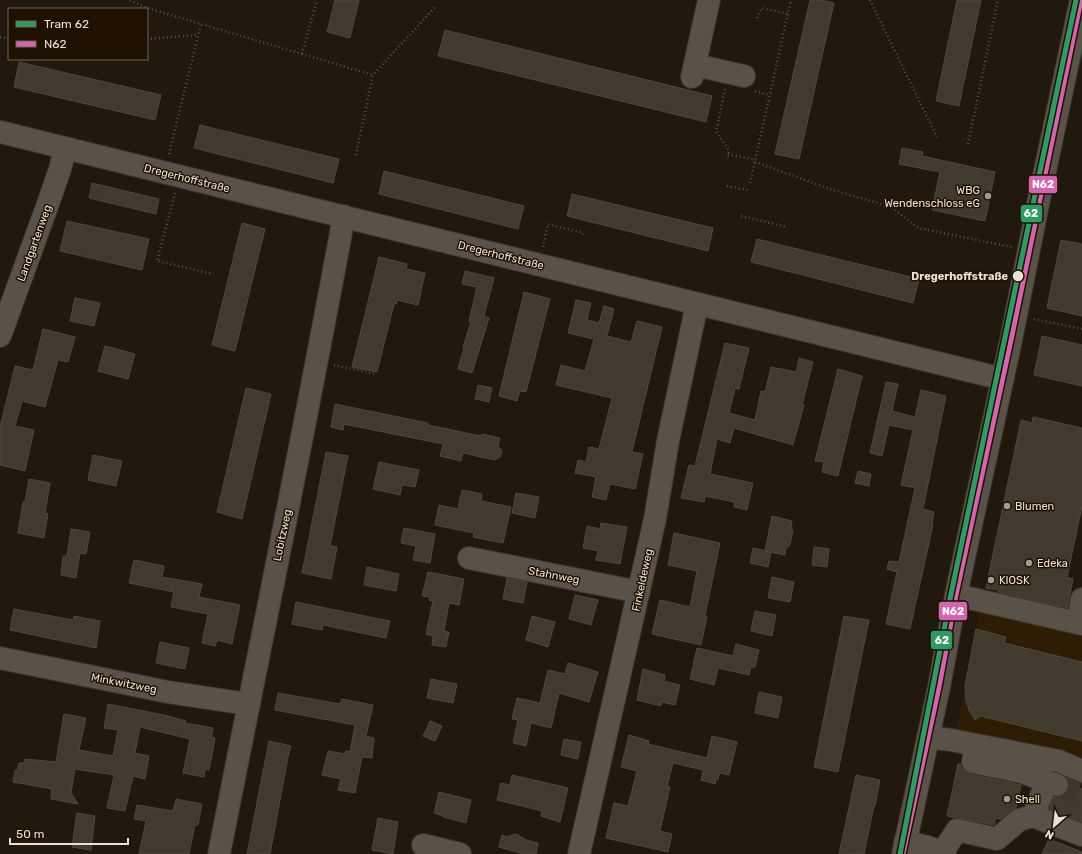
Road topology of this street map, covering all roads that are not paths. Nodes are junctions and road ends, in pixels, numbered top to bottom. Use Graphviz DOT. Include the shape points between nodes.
graph roads {
  1 [pos="709,0"];
  2 [pos="1081,0"];
  3 [pos="735,80"];
  4 [pos="0,132"];
  5 [pos="65,148"];
  6 [pos="344,216"];
  7 [pos="697,304"];
  8 [pos="0,336"];
  9 [pos="1003,379"];
  10 [pos="469,558"];
  11 [pos="639,592"];
  12 [pos="956,595"];
  13 [pos="1082,599"];
  14 [pos="1079,624"];
  15 [pos="0,658"];
  16 [pos="248,704"];
  17 [pos="928,737"];
  18 [pos="975,744"];
  19 [pos="1082,771"];
  20 [pos="1033,816"];
  21 [pos="1082,836"];
  22 [pos="424,845"];
  23 [pos="904,848"];
  24 [pos="219,854"];
  25 [pos="460,854"];
  26 [pos="579,854"];
  27 [pos="944,854"];
  1 -- 3 [label="street" via="694,71"];
  2 -- 9 [label="street"];
  4 -- 5 [label="street, Dregerhoffstraße"];
  5 -- 6 [label="street, Dregerhoffstraße"];
  5 -- 8 [label="street, Landgartenweg" via="56,182"];
  6 -- 7 [label="street, Dregerhoffstraße"];
  6 -- 16 [label="street, Lobitzweg" via="318,362"];
  7 -- 9 [label="street, Dregerhoffstraße"];
  7 -- 11 [label="street, Finkeldeweg"];
  9 -- 12 [label="street"];
  10 -- 11 [label="street, Stahnweg"];
  11 -- 26 [label="street, Finkeldeweg"];
  12 -- 14 [label="street"];
  12 -- 17 [label="street"];
  13 -- 14 [label="street"];
  15 -- 16 [label="street, Minkwitzweg" via="168,692"];
  16 -- 24 [label="street, Lobitzweg"];
  17 -- 18 [label="street"];
  17 -- 23 [label="street"];
  18 -- 19 [label="street" via="1059,761"];
  18 -- 20 [label="street" via="973,762 1022,772 1052,783"];
  20 -- 21 [label="street"];
  20 -- 27 [label="street" via="1019,820 997,839 957,830"];
  22 -- 25 [label="street"];
  23 -- 27 [label="street" via="928,847"];
}
